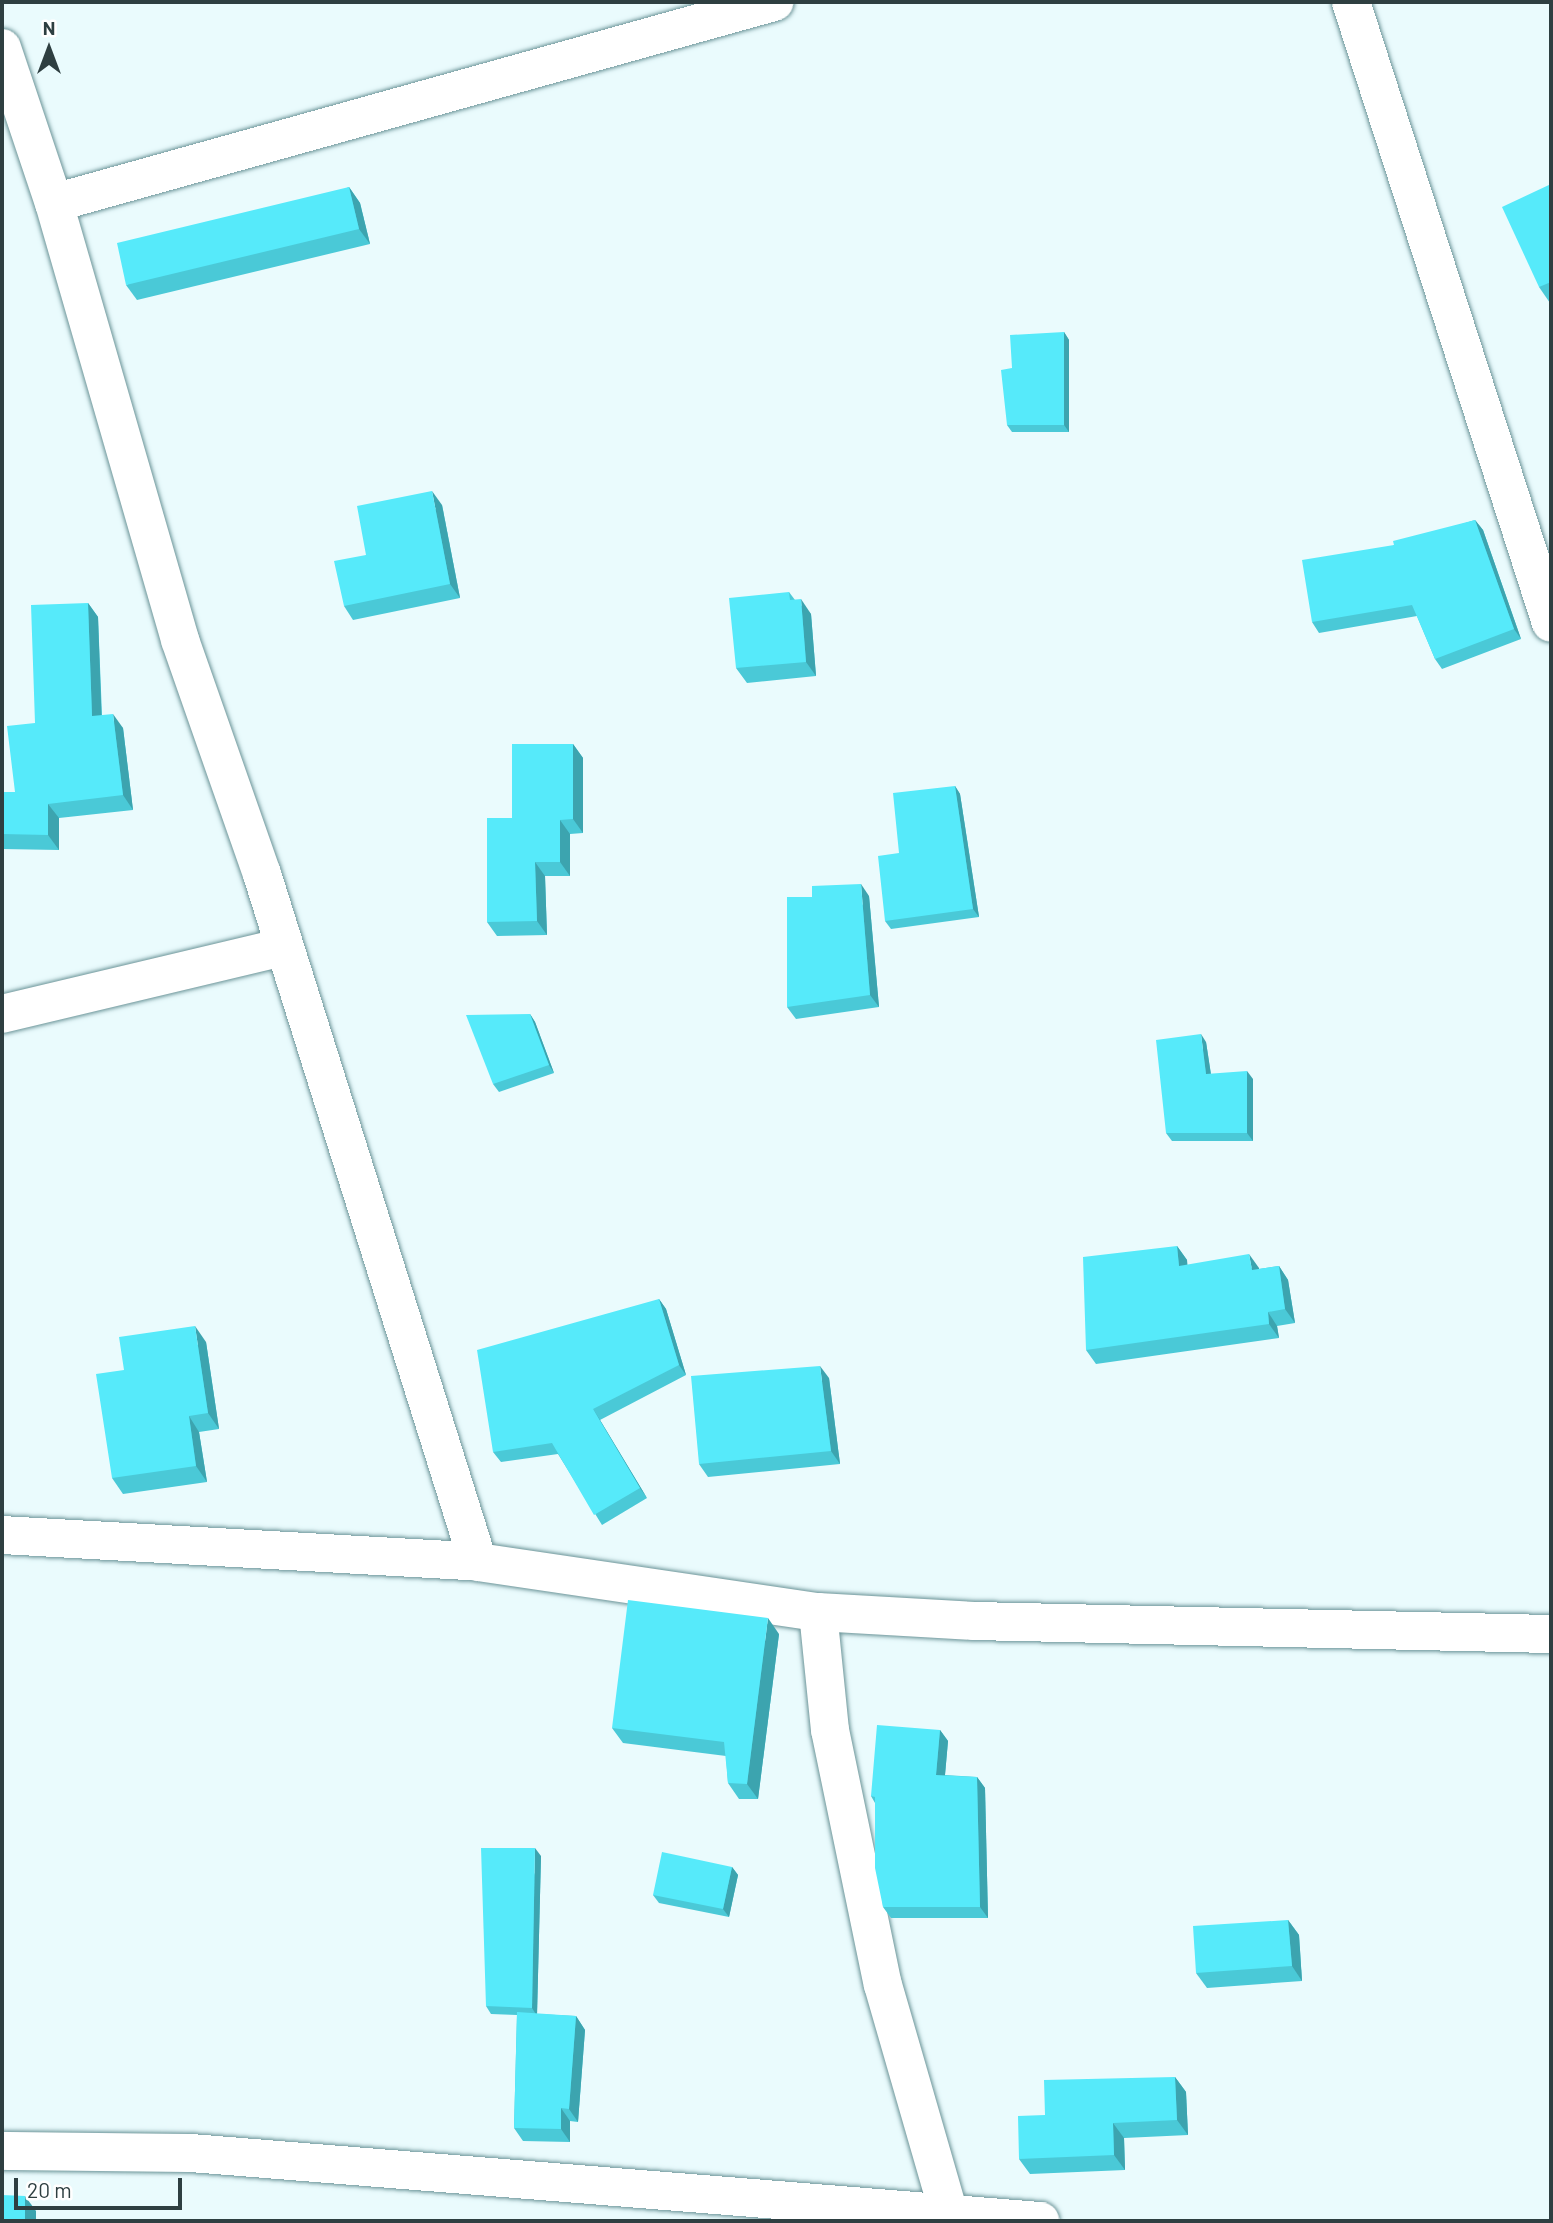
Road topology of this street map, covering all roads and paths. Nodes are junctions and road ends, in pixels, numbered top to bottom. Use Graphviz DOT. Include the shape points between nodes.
graph roads {
  1 [pos="774,2"];
  2 [pos="1351,2"];
  3 [pos="2,48"];
  4 [pos="54,203"];
  5 [pos="1551,623"];
  6 [pos="284,947"];
  7 [pos="2,1014"];
  8 [pos="2,1535"];
  9 [pos="478,1562"];
  10 [pos="818,1612"];
  11 [pos="1551,1634"];
  12 [pos="2,2151"];
  13 [pos="949,2214"];
  14 [pos="1040,2221"];
  1 -- 4 [label="street"];
  2 -- 5 [label="street" via="1378,74"];
  3 -- 4 [label="street"];
  4 -- 6 [label="street" via="180,640"];
  6 -- 7 [label="street"];
  6 -- 9 [label="street"];
  8 -- 9 [label="street"];
  9 -- 10 [label="street"];
  10 -- 11 [label="street" via="974,1621"];
  10 -- 13 [label="street" via="830,1730 883,1985"];
  12 -- 13 [label="street" via="191,2153"];
  13 -- 14 [label="street"];
}
